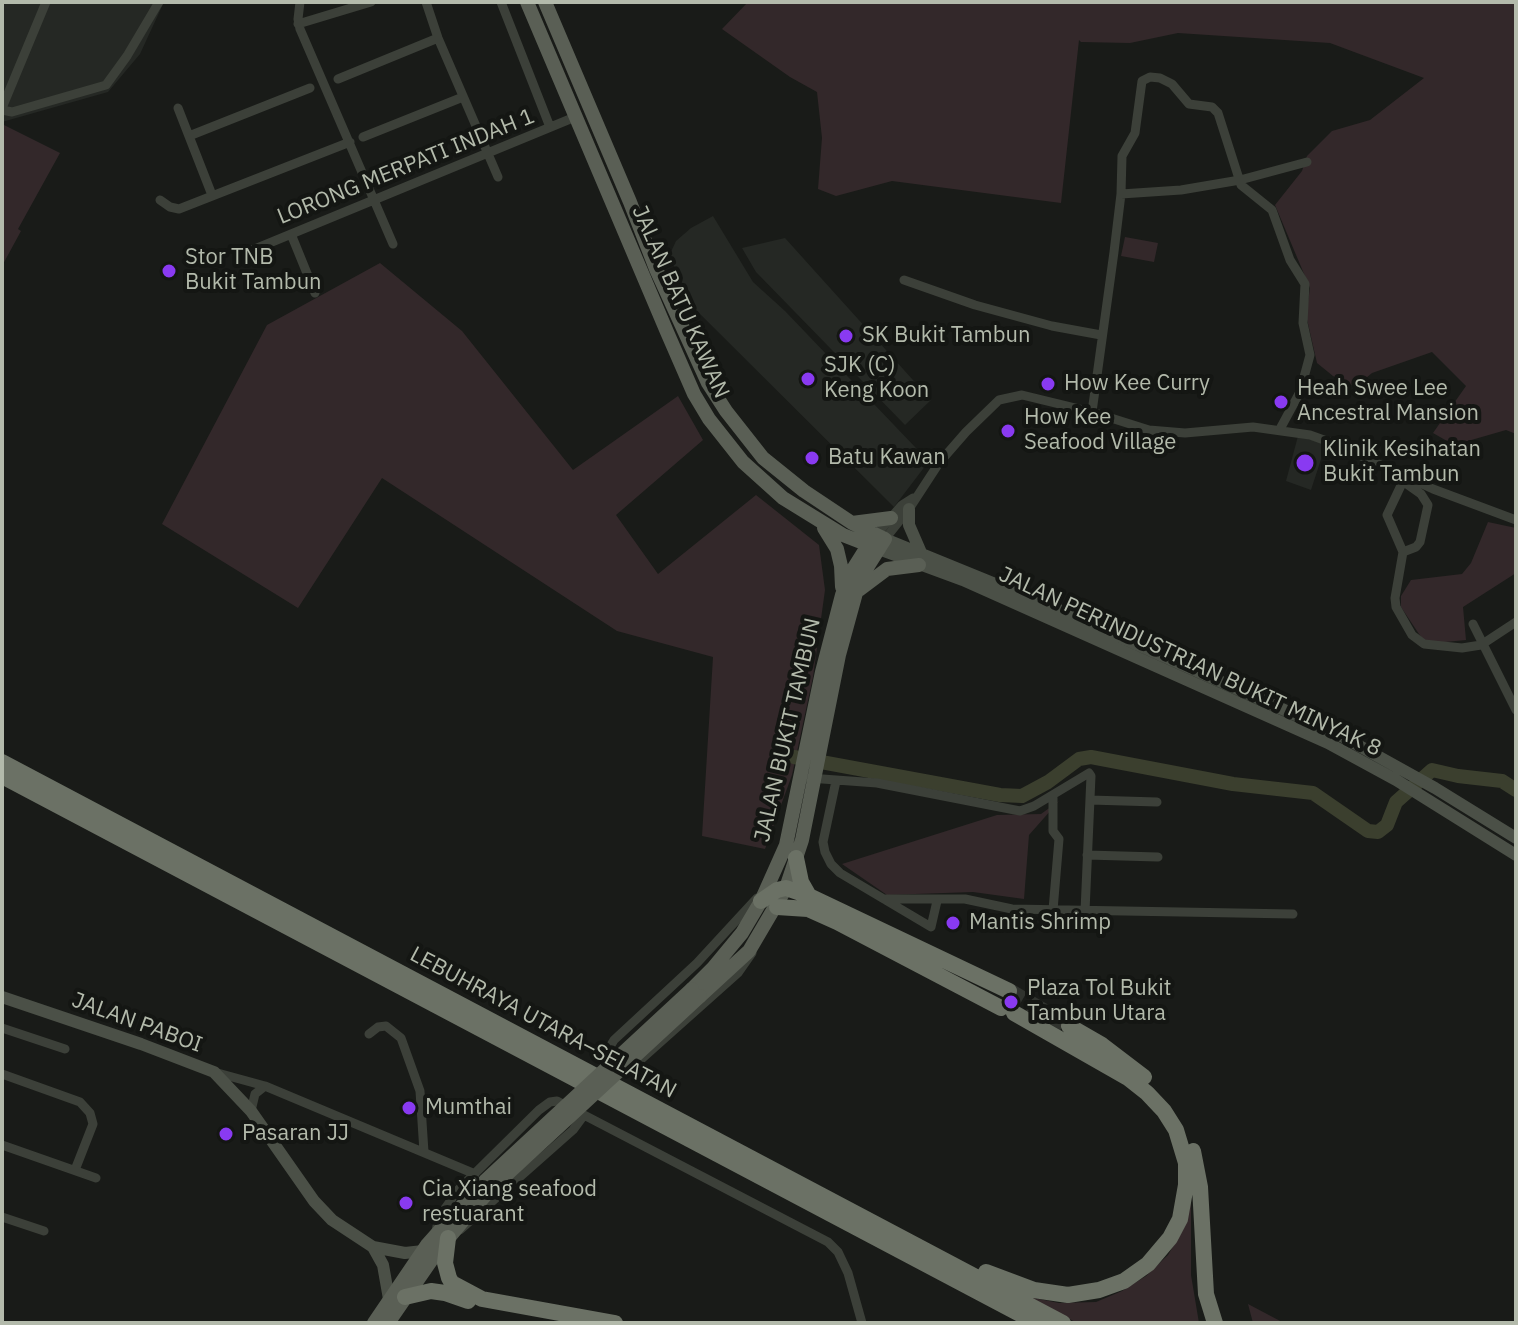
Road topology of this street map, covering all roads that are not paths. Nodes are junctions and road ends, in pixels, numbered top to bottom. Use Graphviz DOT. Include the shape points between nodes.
graph roads {
  1 [pos="46,2"];
  2 [pos="159,2"];
  3 [pos="300,2"];
  4 [pos="371,2"];
  5 [pos="426,2"];
  6 [pos="501,2"];
  7 [pos="527,2"];
  8 [pos="545,2"];
  9 [pos="298,24"];
  10 [pos="438,38"];
  11 [pos="338,79"];
  12 [pos="310,88"];
  13 [pos="463,97"];
  14 [pos="178,108"];
  15 [pos="2,109"];
  16 [pos="575,117"];
  17 [pos="550,127"];
  18 [pos="189,136"];
  19 [pos="363,137"];
  20 [pos="350,142"];
  21 [pos="487,153"];
  22 [pos="1307,162"];
  23 [pos="498,177"];
  24 [pos="1240,180"];
  25 [pos="1121,194"];
  26 [pos="212,195"];
  27 [pos="160,200"];
  28 [pos="374,200"];
  29 [pos="291,234"];
  30 [pos="393,244"];
  31 [pos="250,251"];
  32 [pos="904,280"];
  33 [pos="315,293"];
  34 [pos="1101,335"];
  35 [pos="1092,412"];
  36 [pos="1280,429"];
  37 [pos="1404,479"];
  38 [pos="916,496"];
  39 [pos="909,509"];
  40 [pos="891,518"];
  41 [pos="1516,520"];
  42 [pos="820,522"];
  43 [pos="852,523"];
  44 [pos="877,542"];
  45 [pos="1403,552"];
  46 [pos="921,560"];
  47 [pos="849,594"];
  48 [pos="1516,622"];
  49 [pos="1473,624"];
  50 [pos="1481,645"];
  51 [pos="1516,688"];
  52 [pos="1506,693"];
  53 [pos="1516,710"];
  54 [pos="2,762"];
  55 [pos="809,774"];
  56 [pos="2,776"];
  57 [pos="1400,776"];
  58 [pos="836,781"];
  59 [pos="1053,795"];
  60 [pos="1090,800"];
  61 [pos="1157,802"];
  62 [pos="1516,838"];
  63 [pos="1087,855"];
  64 [pos="1516,855"];
  65 [pos="1158,857"];
  66 [pos="796,858"];
  67 [pos="786,888"];
  68 [pos="809,896"];
  69 [pos="768,898"];
  70 [pos="884,899"];
  71 [pos="937,901"];
  72 [pos="1053,910"];
  73 [pos="1085,911"];
  74 [pos="1293,914"];
  75 [pos="762,932"];
  76 [pos="1009,991"];
  77 [pos="696,992"];
  78 [pos="2,997"];
  79 [pos="1069,1026"];
  80 [pos="2,1028"];
  81 [pos="369,1034"];
  82 [pos="65,1049"];
  83 [pos="214,1072"];
  84 [pos="2,1074"];
  85 [pos="265,1086"];
  86 [pos="251,1111"];
  87 [pos="584,1115"];
  88 [pos="2,1145"];
  89 [pos="424,1152"];
  90 [pos="75,1170"];
  91 [pos="475,1174"];
  92 [pos="96,1178"];
  93 [pos="2,1217"];
  94 [pos="44,1231"];
  95 [pos="442,1236"];
  96 [pos="907,1240"];
  97 [pos="373,1247"];
  98 [pos="423,1251"];
  99 [pos="397,1298"];
  100 [pos="1030,1320"];
  101 [pos="374,1323"];
  102 [pos="388,1323"];
  103 [pos="563,1323"];
  104 [pos="615,1323"];
  105 [pos="862,1323"];
  106 [pos="1063,1323"];
  107 [pos="1215,1323"];
  1 -- 15 [label="street"];
  2 -- 15 [label="street" via="106,85 12,112"];
  3 -- 9 [label="street"];
  4 -- 9 [label="street"];
  5 -- 10 [label="street"];
  6 -- 17 [label="street"];
  7 -- 16 [label="main road, JALAN BATU KAWAN"];
  8 -- 43 [label="main road, JALAN BATU KAWAN" via="708,383 763,458"];
  9 -- 20 [label="street"];
  10 -- 11 [label="street"];
  10 -- 13 [label="street"];
  12 -- 18 [label="street"];
  13 -- 19 [label="street"];
  13 -- 21 [label="street"];
  14 -- 18 [label="street"];
  16 -- 17 [label="street, LORONG MERPATI INDAH 1"];
  16 -- 42 [label="main road, JALAN BATU KAWAN" via="709,419 765,484"];
  17 -- 21 [label="street, LORONG MERPATI INDAH 1"];
  18 -- 26 [label="street"];
  20 -- 26 [label="street"];
  20 -- 28 [label="street"];
  21 -- 23 [label="street"];
  21 -- 28 [label="street, LORONG MERPATI INDAH 1"];
  22 -- 24 [label="street"];
  24 -- 25 [label="street"];
  24 -- 25 [label="street" via="1218,113 1189,104 1169,81 1150,77 1142,81 1139,119 1122,156"];
  24 -- 36 [label="street" via="1272,210 1305,284 1303,323 1310,355 1300,392"];
  25 -- 34 [label="street"];
  26 -- 27 [label="street" via="179,209"];
  28 -- 29 [label="street, LORONG MERPATI INDAH 1"];
  28 -- 30 [label="street"];
  29 -- 31 [label="street, LORONG MERPATI INDAH 1"];
  29 -- 33 [label="street"];
  32 -- 34 [label="street" via="975,305"];
  34 -- 35 [label="street"];
  35 -- 36 [label="street, JALAN BUKIT TAMBUN" via="1167,433"];
  35 -- 38 [label="street, JALAN BUKIT TAMBUN" via="1022,395 999,400 966,432"];
  36 -- 37 [label="street, JALAN BUKIT TAMBUN" via="1335,444"];
  37 -- 41 [label="street, JALAN BUKIT TAMBUN"];
  37 -- 45 [label="street" via="1387,515"];
  37 -- 45 [label="street" via="1428,505 1420,542"];
  38 -- 39 [label="street, JALAN BUKIT TAMBUN"];
  38 -- 40 [label="street, JALAN BUKIT TAMBUN"];
  39 -- 44 [label="street, JALAN BUKIT TAMBUN"];
  39 -- 46 [label="street"];
  40 -- 43 [label="main road"];
  40 -- 44 [label="street, JALAN BUKIT TAMBUN"];
  42 -- 44 [label="main road, JALAN BATU KAWAN"];
  42 -- 47 [label="main road" via="837,549"];
  43 -- 44 [label="main road, JALAN BATU KAWAN"];
  44 -- 46 [label="street, JALAN PERINDUSTRIAN BUKIT MINYAK 8"];
  44 -- 47 [label="main road, JALAN BUKIT TAMBUN"];
  45 -- 50 [label="street" via="1395,598 1412,635 1445,648"];
  46 -- 47 [label="main road" via="887,569"];
  46 -- 57 [label="street, JALAN PERINDUSTRIAN BUKIT MINYAK 8"];
  47 -- 55 [label="main road, JALAN BUKIT TAMBUN"];
  48 -- 50 [label="street"];
  49 -- 50 [label="street"];
  50 -- 52 [label="street"];
  51 -- 52 [label="street"];
  52 -- 53 [label="street"];
  54 -- 96 [label="highway, LEBUHRAYA UTARA–SELATAN"];
  55 -- 58 [label="street"];
  55 -- 66 [label="main road, JALAN BUKIT TAMBUN"];
  55 -- 69 [label="main road, JALAN BUKIT TAMBUN"];
  56 -- 100 [label="highway, LEBUHRAYA UTARA–SELATAN"];
  57 -- 62 [label="street, JALAN PERINDUSTRIAN BUKIT MINYAK 8" via="1435,788"];
  57 -- 64 [label="street, JALAN PERINDUSTRIAN BUKIT MINYAK 8" via="1425,799"];
  58 -- 59 [label="street" via="856,779 1020,811"];
  58 -- 70 [label="street" via="825,852 840,873"];
  59 -- 60 [label="street" via="1089,773"];
  59 -- 72 [label="street" via="1053,831 1059,839"];
  60 -- 61 [label="street"];
  60 -- 63 [label="street"];
  63 -- 65 [label="street"];
  63 -- 73 [label="street"];
  66 -- 67 [label="main road, JALAN BUKIT TAMBUN"];
  66 -- 68 [label="highway"];
  67 -- 68 [label="highway"];
  67 -- 69 [label="highway"];
  68 -- 76 [label="highway"];
  69 -- 75 [label="main road, JALAN BUKIT TAMBUN"];
  69 -- 75 [label="street" via="614,1040 608,1050 613,1061 621,1068 635,1066 744,967"];
  69 -- 77 [label="main road, JALAN BUKIT TAMBUN"];
  69 -- 96 [label="highway" via="837,922 1128,1078 1164,1111 1176,1130 1186,1163 1185,1198 1176,1228 1141,1270 1112,1286 1078,1294 1034,1290"];
  70 -- 71 [label="street"];
  70 -- 71 [label="street" via="931,927"];
  71 -- 72 [label="street" via="965,899 1012,909"];
  72 -- 73 [label="street"];
  73 -- 74 [label="street"];
  75 -- 77 [label="main road, JALAN BUKIT TAMBUN" via="743,957"];
  77 -- 95 [label="main road, JALAN BUKIT TAMBUN, bridge"];
  78 -- 83 [label="street, JALAN PABOI"];
  79 -- 107 [label="highway" via="1149,1081 1183,1124 1200,1187 1206,1294"];
  80 -- 82 [label="street"];
  81 -- 89 [label="street" via="386,1026 401,1038 423,1105"];
  83 -- 85 [label="street"];
  83 -- 86 [label="street, JALAN PABOI"];
  84 -- 90 [label="street" via="80,1102 90,1113 93,1124"];
  85 -- 86 [label="street" via="255,1094"];
  85 -- 89 [label="street"];
  86 -- 97 [label="street, JALAN PABOI" via="314,1201"];
  87 -- 91 [label="street" via="550,1102"];
  87 -- 95 [label="street" via="470,1224"];
  87 -- 105 [label="street" via="828,1242 848,1273"];
  88 -- 90 [label="street"];
  89 -- 91 [label="street"];
  90 -- 92 [label="street"];
  91 -- 95 [label="street" via="439,1217"];
  93 -- 94 [label="street"];
  95 -- 98 [label="main road, JALAN BUKIT TAMBUN"];
  95 -- 99 [label="main road, JALAN BUKIT TAMBUN"];
  95 -- 104 [label="highway" via="452,1283 482,1299"];
  96 -- 106 [label="highway, LEBUHRAYA UTARA–SELATAN"];
  97 -- 98 [label="street, JALAN PABOI"];
  97 -- 99 [label="street"];
  98 -- 99 [label="main road, JALAN BUKIT TAMBUN"];
  99 -- 101 [label="main road, JALAN BUKIT TAMBUN"];
  99 -- 102 [label="main road, JALAN BUKIT TAMBUN"];
  99 -- 103 [label="highway" via="445,1293 507,1314"];
}
